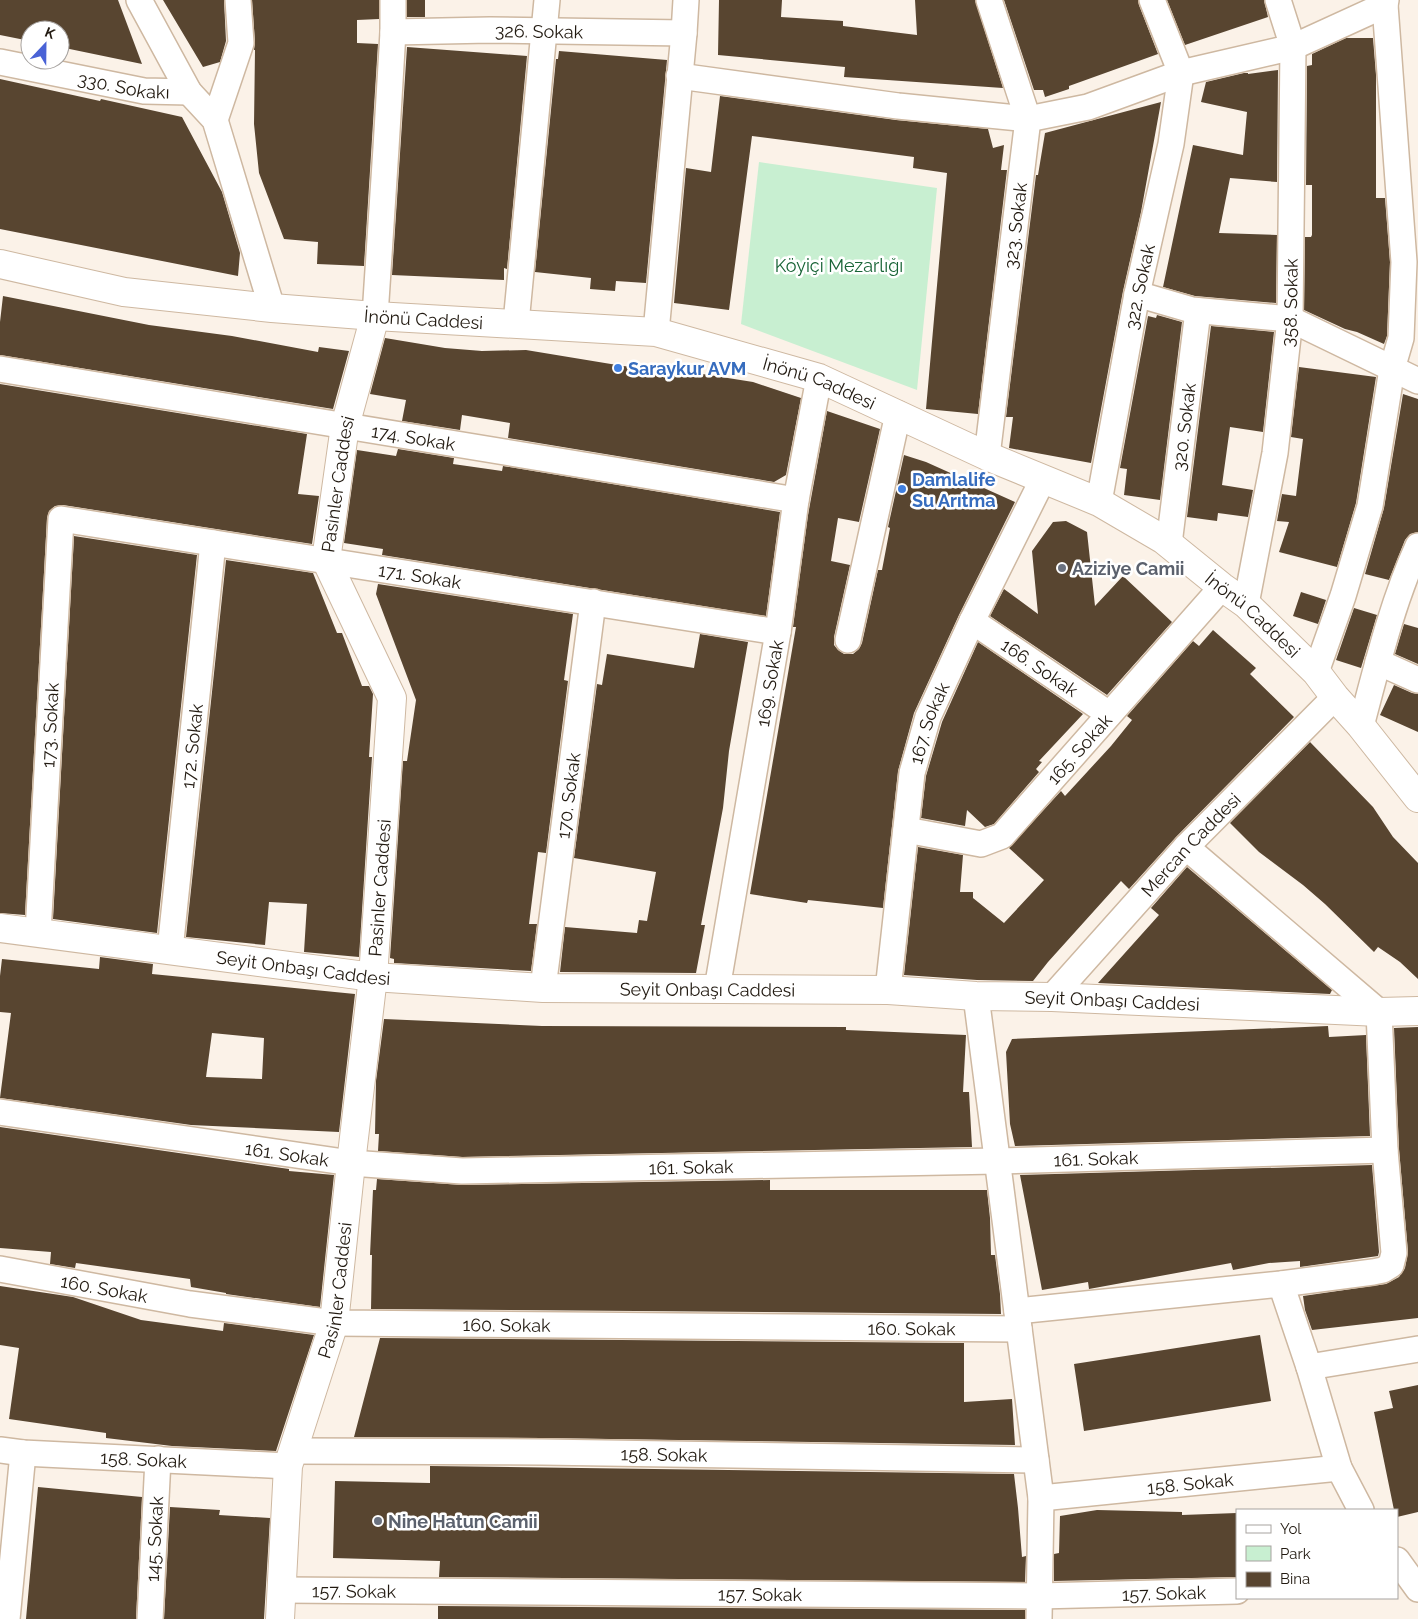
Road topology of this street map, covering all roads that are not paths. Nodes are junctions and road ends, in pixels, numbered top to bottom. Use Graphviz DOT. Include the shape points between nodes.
graph roads {
  1 [pos="140,0"];
  2 [pos="238,0"];
  3 [pos="393,0"];
  4 [pos="547,0"];
  5 [pos="686,0"];
  6 [pos="989,0"];
  7 [pos="1152,0"];
  8 [pos="1278,0"];
  9 [pos="1386,3"];
  10 [pos="393,32"];
  11 [pos="544,32"];
  12 [pos="684,33"];
  13 [pos="1293,47"];
  14 [pos="0,62"];
  15 [pos="1181,73"];
  16 [pos="679,76"];
  17 [pos="189,92"];
  18 [pos="1028,119"];
  19 [pos="216,120"];
  20 [pos="0,264"];
  21 [pos="1136,294"];
  22 [pos="272,308"];
  23 [pos="1198,311"];
  24 [pos="375,316"];
  25 [pos="1290,319"];
  26 [pos="516,324"];
  27 [pos="656,332"];
  28 [pos="0,369"];
  29 [pos="1392,369"];
  30 [pos="818,378"];
  31 [pos="1418,381"];
  32 [pos="898,414"];
  33 [pos="345,426"];
  34 [pos="987,456"];
  35 [pos="1043,479"];
  36 [pos="796,500"];
  37 [pos="1100,502"];
  38 [pos="61,519"];
  39 [pos="212,543"];
  40 [pos="1169,544"];
  41 [pos="1418,546"];
  42 [pos="326,560"];
  43 [pos="1222,587"];
  44 [pos="593,602"];
  45 [pos="1246,604"];
  46 [pos="972,621"];
  47 [pos="778,632"];
  48 [pos="848,640"];
  49 [pos="1378,662"];
  50 [pos="1316,672"];
  51 [pos="1418,680"];
  52 [pos="1335,697"];
  53 [pos="1109,714"];
  54 [pos="1360,726"];
  55 [pos="1418,798"];
  56 [pos="906,830"];
  57 [pos="1186,847"];
  58 [pos="0,928"];
  59 [pos="38,933"];
  60 [pos="170,950"];
  61 [pos="373,977"];
  62 [pos="543,988"];
  63 [pos="717,989"];
  64 [pos="888,990"];
  65 [pos="976,996"];
  66 [pos="1052,997"];
  67 [pos="1418,1011"];
  68 [pos="1378,1012"];
  69 [pos="0,1112"];
  70 [pos="1385,1150"];
  71 [pos="997,1161"];
  72 [pos="350,1163"];
  73 [pos="0,1269"];
  74 [pos="1281,1284"];
  75 [pos="1018,1320"];
  76 [pos="334,1323"];
  77 [pos="1418,1350"];
  78 [pos="1309,1367"];
  79 [pos="12,1451"];
  80 [pos="290,1458"];
  81 [pos="158,1459"];
  82 [pos="1036,1460"];
  83 [pos="1339,1468"];
  84 [pos="1041,1498"];
  85 [pos="1360,1509"];
  86 [pos="1398,1562"];
  87 [pos="1410,1588"];
  88 [pos="282,1590"];
  89 [pos="1236,1591"];
  90 [pos="1039,1607"];
  91 [pos="5,1612"];
  92 [pos="150,1619"];
  93 [pos="280,1619"];
  1 -- 17 [label="street"];
  2 -- 19 [label="street" via="241,43"];
  3 -- 10 [label="street"];
  4 -- 11 [label="street"];
  5 -- 12 [label="street"];
  6 -- 18 [label="street, 323. Sokak"];
  7 -- 15 [label="street"];
  8 -- 13 [label="street, 358. Sokak"];
  9 -- 13 [label="street"];
  9 -- 29 [label="street" via="1404,262 1400,338"];
  10 -- 11 [label="street, 326. Sokak"];
  10 -- 24 [label="street"];
  11 -- 12 [label="street, 326. Sokak"];
  11 -- 26 [label="street"];
  12 -- 16 [label="street"];
  13 -- 15 [label="street"];
  13 -- 25 [label="street, 358. Sokak"];
  14 -- 17 [label="street, 330. Sokakı" via="144,91"];
  15 -- 18 [label="street" via="1088,107"];
  15 -- 21 [label="street, 322. Sokak" via="1171,144"];
  16 -- 18 [label="street" via="898,106"];
  16 -- 27 [label="street"];
  17 -- 19 [label="street"];
  18 -- 34 [label="street, 323. Sokak"];
  19 -- 22 [label="street"];
  20 -- 22 [label="street, İnönü Caddesi" via="124,292"];
  21 -- 23 [label="street"];
  21 -- 37 [label="street, 322. Sokak"];
  22 -- 24 [label="street, İnönü Caddesi"];
  23 -- 25 [label="street"];
  23 -- 40 [label="street, 320. Sokak"];
  24 -- 26 [label="street, İnönü Caddesi"];
  24 -- 33 [label="street, Pasinler Caddesi"];
  25 -- 29 [label="street"];
  25 -- 45 [label="street, 358. Sokak" via="1275,453"];
  26 -- 27 [label="street, İnönü Caddesi"];
  27 -- 30 [label="street, İnönü Caddesi"];
  28 -- 33 [label="street, 174. Sokak"];
  29 -- 31 [label="street"];
  29 -- 50 [label="street" via="1370,506"];
  30 -- 32 [label="street, İnönü Caddesi"];
  30 -- 36 [label="street, 169. Sokak"];
  32 -- 34 [label="street, İnönü Caddesi"];
  32 -- 48 [label="street"];
  33 -- 36 [label="street, 174. Sokak"];
  33 -- 42 [label="street, Pasinler Caddesi"];
  34 -- 35 [label="street, İnönü Caddesi"];
  35 -- 37 [label="street, İnönü Caddesi"];
  35 -- 46 [label="street, 167. Sokak"];
  36 -- 47 [label="street, 169. Sokak"];
  37 -- 40 [label="street, İnönü Caddesi"];
  38 -- 39 [label="street, 171. Sokak"];
  38 -- 59 [label="street, 173. Sokak"];
  39 -- 42 [label="street, 171. Sokak"];
  39 -- 60 [label="street, 172. Sokak"];
  40 -- 43 [label="street, İnönü Caddesi"];
  41 -- 49 [label="street"];
  42 -- 44 [label="street, 171. Sokak"];
  42 -- 61 [label="street, Pasinler Caddesi" via="392,698"];
  43 -- 45 [label="street, İnönü Caddesi"];
  43 -- 53 [label="street, 165. Sokak"];
  44 -- 47 [label="street, 171. Sokak"];
  44 -- 62 [label="street, 170. Sokak"];
  45 -- 50 [label="street, İnönü Caddesi"];
  46 -- 53 [label="street, 166. Sokak"];
  46 -- 56 [label="street, 167. Sokak" via="928,717 912,773"];
  47 -- 63 [label="street, 169. Sokak"];
  49 -- 51 [label="street"];
  49 -- 54 [label="street"];
  50 -- 52 [label="street, İnönü Caddesi"];
  52 -- 54 [label="street, İnönü Caddesi"];
  52 -- 57 [label="street, Mercan Caddesi"];
  53 -- 56 [label="street, 165. Sokak" via="1002,836 982,844"];
  54 -- 55 [label="street, İnönü Caddesi"];
  56 -- 64 [label="street, 167. Sokak"];
  57 -- 66 [label="street, Mercan Caddesi"];
  57 -- 68 [label="street"];
  58 -- 59 [label="street, Seyit Onbaşı Caddesi"];
  59 -- 60 [label="street, Seyit Onbaşı Caddesi"];
  60 -- 61 [label="street, Seyit Onbaşı Caddesi"];
  61 -- 62 [label="street, Seyit Onbaşı Caddesi"];
  61 -- 72 [label="street, Pasinler Caddesi"];
  62 -- 63 [label="street, Seyit Onbaşı Caddesi"];
  63 -- 64 [label="street, Seyit Onbaşı Caddesi"];
  64 -- 65 [label="street, Seyit Onbaşı Caddesi"];
  65 -- 66 [label="street, Seyit Onbaşı Caddesi"];
  65 -- 71 [label="street"];
  66 -- 68 [label="street, Seyit Onbaşı Caddesi"];
  67 -- 68 [label="street, Seyit Onbaşı Caddesi"];
  68 -- 70 [label="street"];
  69 -- 72 [label="street, 161. Sokak"];
  70 -- 71 [label="street, 161. Sokak"];
  70 -- 74 [label="street, 160. Sokak" via="1394,1253 1391,1265 1372,1272"];
  71 -- 72 [label="street, 161. Sokak" via="462,1171"];
  71 -- 75 [label="street"];
  72 -- 76 [label="street, Pasinler Caddesi"];
  73 -- 76 [label="street, 160. Sokak" via="190,1304"];
  74 -- 75 [label="street, 160. Sokak"];
  74 -- 78 [label="street"];
  75 -- 76 [label="street, 160. Sokak"];
  75 -- 82 [label="street"];
  76 -- 80 [label="street, Pasinler Caddesi"];
  77 -- 78 [label="street"];
  78 -- 83 [label="street"];
  79 -- 81 [label="street, 158. Sokak"];
  79 -- 91 [label="street"];
  80 -- 81 [label="street, 158. Sokak"];
  80 -- 82 [label="street, 158. Sokak" via="542,1452"];
  80 -- 88 [label="street, Pasinler Caddesi"];
  81 -- 92 [label="street, 145. Sokak"];
  82 -- 84 [label="street"];
  83 -- 84 [label="street, 158. Sokak"];
  83 -- 85 [label="street"];
  84 -- 90 [label="street"];
  86 -- 87 [label="street"];
  88 -- 90 [label="street, 157. Sokak"];
  88 -- 93 [label="street, Pasinler Caddesi"];
  89 -- 90 [label="street, 157. Sokak"];
}
